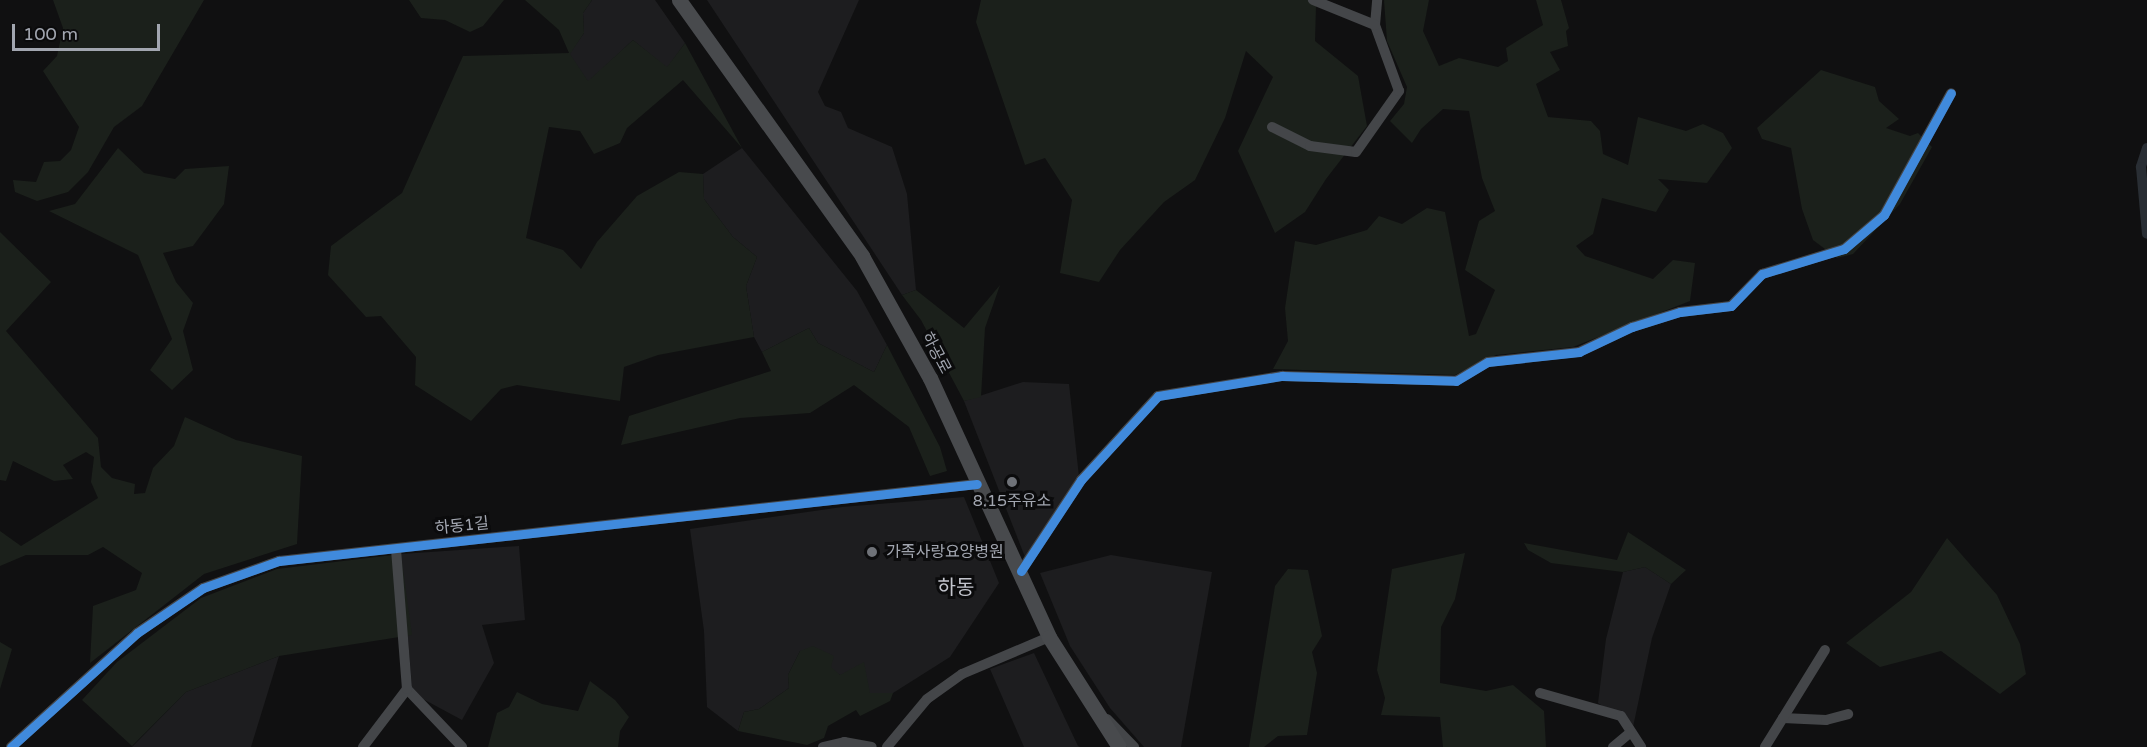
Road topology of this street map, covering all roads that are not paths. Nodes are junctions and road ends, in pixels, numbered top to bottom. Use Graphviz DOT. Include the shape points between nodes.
graph roads {
  1 [pos="679,0"];
  2 [pos="1313,0"];
  3 [pos="1377,0"];
  4 [pos="1374,25"];
  5 [pos="1951,93"];
  6 [pos="1272,127"];
  7 [pos="977,484"];
  8 [pos="396,549"];
  9 [pos="1021,571"];
  10 [pos="1049,637"];
  11 [pos="1825,650"];
  12 [pos="407,689"];
  13 [pos="1540,693"];
  14 [pos="1089,701"];
  15 [pos="1848,714"];
  16 [pos="1783,718"];
  17 [pos="1631,732"];
  18 [pos="11,747"];
  19 [pos="363,747"];
  20 [pos="462,747"];
  21 [pos="822,747"];
  22 [pos="872,747"];
  23 [pos="887,747"];
  24 [pos="1119,747"];
  25 [pos="1134,747"];
  26 [pos="1613,747"];
  27 [pos="1641,747"];
  28 [pos="1765,747"];
  1 -- 7 [label="main road, 하공로" via="862,256 930,378"];
  2 -- 4 [label="street"];
  3 -- 4 [label="street"];
  4 -- 6 [label="street" via="1399,91 1356,152 1310,146"];
  5 -- 9 [label="street" via="1884,215 1844,249 1762,274 1731,306 1680,312 1632,327 1579,352 1488,362 1456,381 1282,376 1158,396 1082,480"];
  7 -- 8 [label="street, 하동1길"];
  7 -- 9 [label="main road, 하공로"];
  8 -- 12 [label="street"];
  8 -- 18 [label="street, 하동1길" via="279,561 203,588 137,633"];
  9 -- 10 [label="main road, 하공로"];
  10 -- 14 [label="main road, 하공로"];
  10 -- 23 [label="street" via="962,674 927,699"];
  11 -- 16 [label="street"];
  12 -- 19 [label="street"];
  12 -- 20 [label="street"];
  13 -- 17 [label="street" via="1621,716"];
  14 -- 24 [label="main road, 하공로"];
  14 -- 25 [label="street"];
  15 -- 16 [label="street" via="1826,720"];
  16 -- 28 [label="street"];
  17 -- 26 [label="street"];
  17 -- 27 [label="street"];
  21 -- 22 [label="street" via="844,742"];
}
